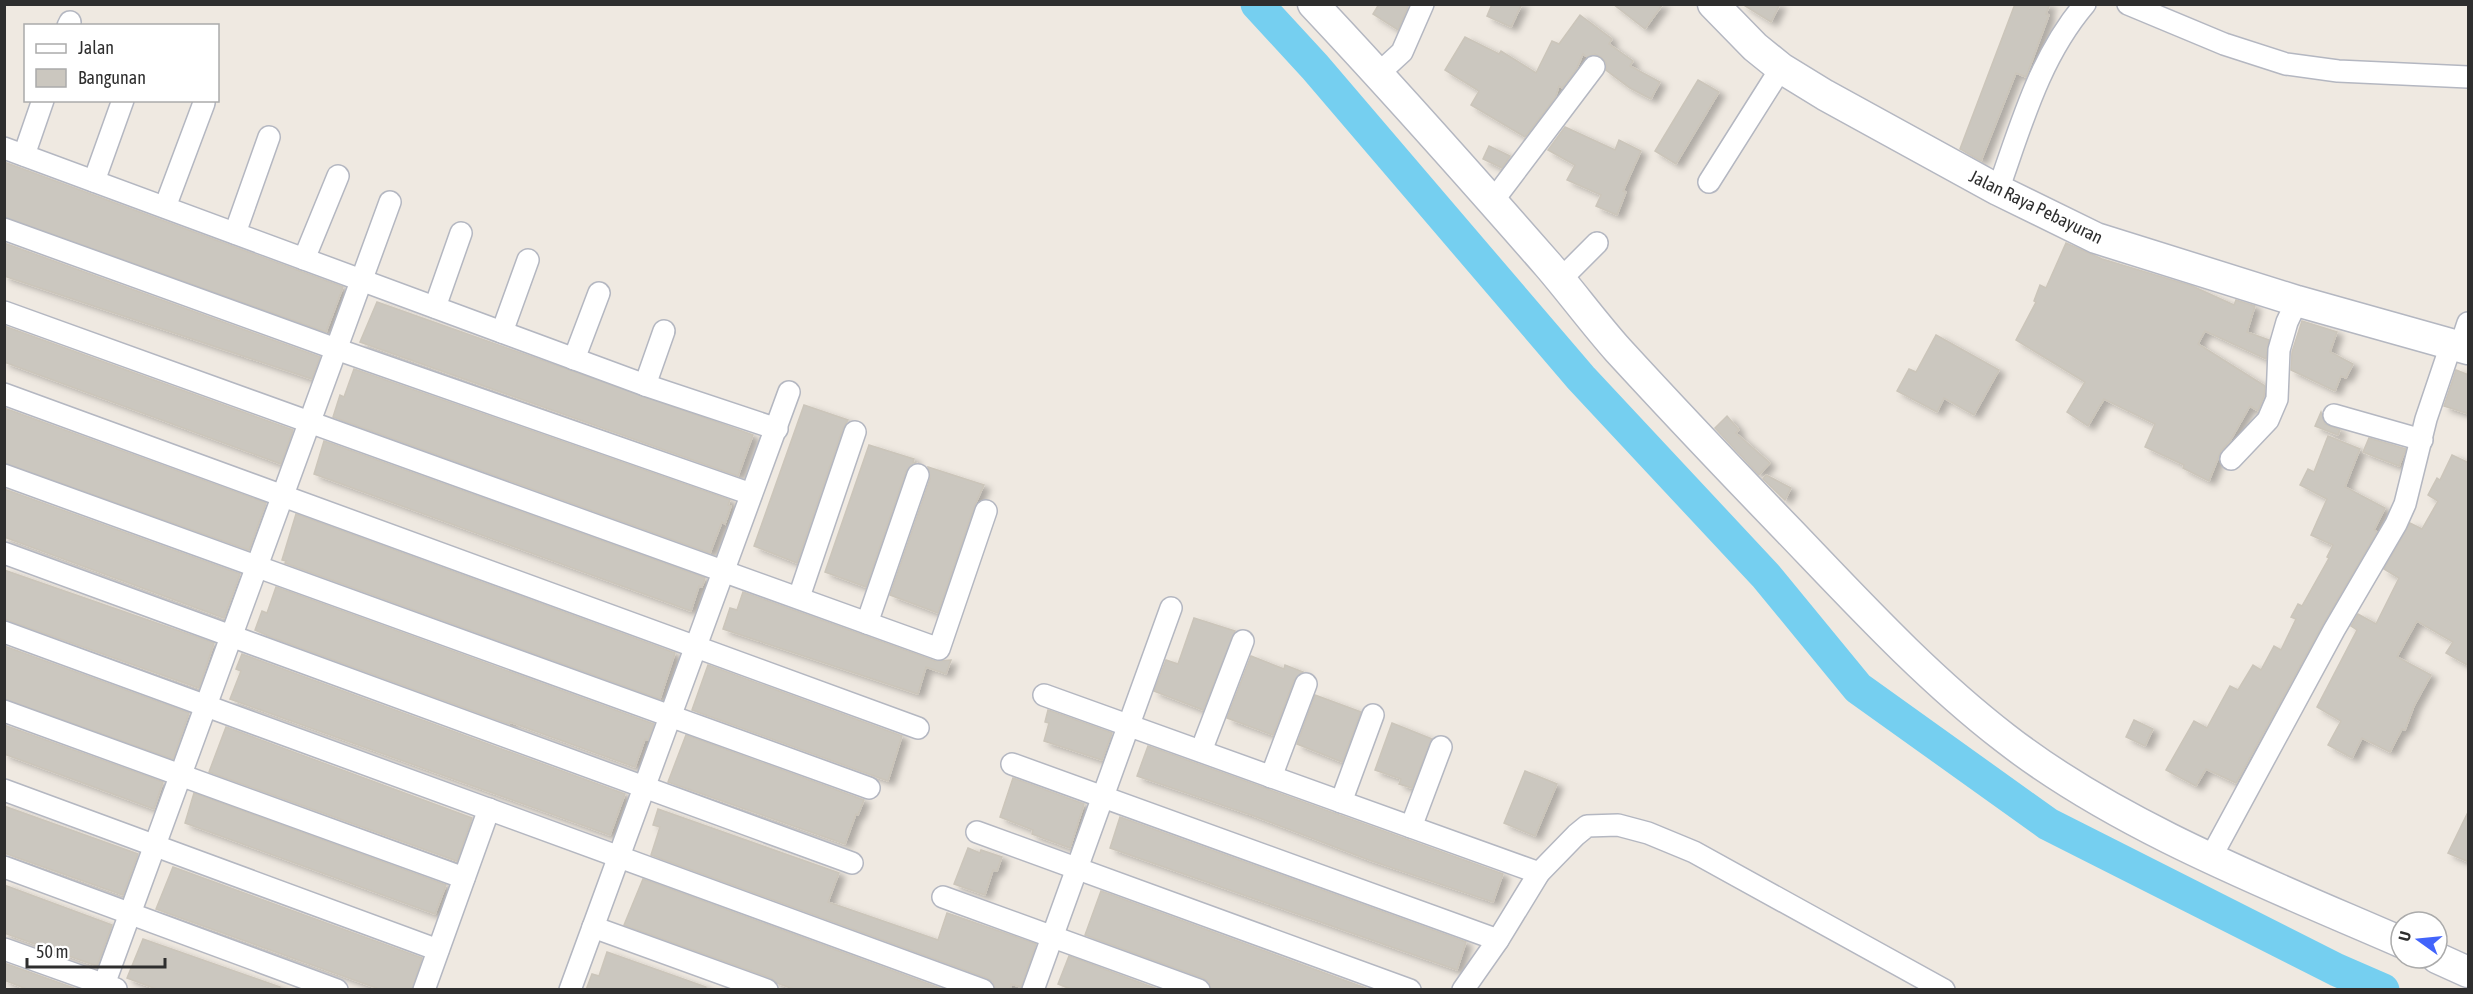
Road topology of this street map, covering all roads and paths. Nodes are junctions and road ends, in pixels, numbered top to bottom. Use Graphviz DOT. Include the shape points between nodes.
graph roads {
  1 [pos="1313,4"];
  2 [pos="1424,4"];
  3 [pos="1713,4"];
  4 [pos="2085,4"];
  5 [pos="2128,4"];
  6 [pos="1594,67"];
  7 [pos="1781,68"];
  8 [pos="1377,75"];
  9 [pos="2469,77"];
  10 [pos="42,102"];
  11 [pos="122,102"];
  12 [pos="204,103"];
  13 [pos="269,137"];
  14 [pos="14,151"];
  15 [pos="338,176"];
  16 [pos="94,181"];
  17 [pos="1709,182"];
  18 [pos="1998,190"];
  19 [pos="390,202"];
  20 [pos="1492,202"];
  21 [pos="165,207"];
  22 [pos="4,229"];
  23 [pos="235,233"];
  24 [pos="461,233"];
  25 [pos="1597,243"];
  26 [pos="304,259"];
  27 [pos="528,260"];
  28 [pos="362,280"];
  29 [pos="1560,280"];
  30 [pos="599,294"];
  31 [pos="2297,301"];
  32 [pos="435,308"];
  33 [pos="4,312"];
  34 [pos="664,330"];
  35 [pos="502,332"];
  36 [pos="2462,341"];
  37 [pos="336,350"];
  38 [pos="574,359"];
  39 [pos="645,386"];
  40 [pos="789,392"];
  41 [pos="4,394"];
  42 [pos="2334,415"];
  43 [pos="309,423"];
  44 [pos="777,429"];
  45 [pos="855,432"];
  46 [pos="2422,440"];
  47 [pos="2231,459"];
  48 [pos="4,475"];
  49 [pos="918,475"];
  50 [pos="751,494"];
  51 [pos="283,496"];
  52 [pos="986,511"];
  53 [pos="4,553"];
  54 [pos="257,567"];
  55 [pos="725,570"];
  56 [pos="799,597"];
  57 [pos="1171,608"];
  58 [pos="867,623"];
  59 [pos="4,632"];
  60 [pos="232,636"];
  61 [pos="1243,640"];
  62 [pos="696,647"];
  63 [pos="1306,684"];
  64 [pos="1044,695"];
  65 [pos="206,706"];
  66 [pos="4,711"];
  67 [pos="1373,715"];
  68 [pos="670,716"];
  69 [pos="1128,726"];
  70 [pos="918,728"];
  71 [pos="1441,747"];
  72 [pos="1201,752"];
  73 [pos="1012,765"];
  74 [pos="181,775"];
  75 [pos="1271,777"];
  76 [pos="644,787"];
  77 [pos="869,788"];
  78 [pos="4,790"];
  79 [pos="1103,797"];
  80 [pos="1341,802"];
  81 [pos="489,809"];
  82 [pos="1411,827"];
  83 [pos="977,832"];
  84 [pos="155,846"];
  85 [pos="619,857"];
  86 [pos="2211,858"];
  87 [pos="852,863"];
  88 [pos="4,867"];
  89 [pos="1077,868"];
  90 [pos="1539,873"];
  91 [pos="464,878"];
  92 [pos="944,897"];
  93 [pos="130,914"];
  94 [pos="593,927"];
  95 [pos="1052,936"];
  96 [pos="2389,937"];
  97 [pos="1498,940"];
  98 [pos="4,949"];
  99 [pos="438,950"];
  100 [pos="2449,963"];
  101 [pos="2469,972"];
  102 [pos="107,988"];
  103 [pos="337,990"];
  104 [pos="424,990"];
  105 [pos="570,990"];
  106 [pos="767,990"];
  107 [pos="983,990"];
  108 [pos="1033,990"];
  109 [pos="1199,990"];
  110 [pos="1410,990"];
  111 [pos="1463,990"];
  112 [pos="1944,990"];
  1 -- 8 [label="street"];
  2 -- 8 [label="street" via="1402,52"];
  3 -- 7 [label="street, Jalan Raya Pebayuran"];
  4 -- 18 [label="street" via="2055,46 2039,78"];
  5 -- 9 [label="street" via="2224,44 2286,64 2338,71"];
  6 -- 20 [label="street"];
  7 -- 17 [label="street"];
  7 -- 18 [label="street, Jalan Raya Pebayuran"];
  8 -- 20 [label="street"];
  10 -- 14 [label="street"];
  11 -- 16 [label="street"];
  12 -- 21 [label="street"];
  13 -- 23 [label="street"];
  14 -- 16 [label="street"];
  15 -- 26 [label="street"];
  16 -- 21 [label="street"];
  18 -- 31 [label="street, Jalan Raya Pebayuran" via="2096,238"];
  19 -- 28 [label="street"];
  20 -- 29 [label="street"];
  21 -- 23 [label="street"];
  22 -- 37 [label="street"];
  23 -- 26 [label="street"];
  24 -- 32 [label="street"];
  25 -- 29 [label="street"];
  26 -- 28 [label="street"];
  27 -- 35 [label="street"];
  28 -- 32 [label="street"];
  28 -- 37 [label="street"];
  29 -- 86 [label="street" via="1615,347 1755,496 1956,698 2051,771"];
  30 -- 38 [label="street"];
  31 -- 36 [label="street, Jalan Raya Pebayuran"];
  31 -- 47 [label="street" via="2279,350 2277,399 2268,420"];
  32 -- 35 [label="street"];
  33 -- 43 [label="street"];
  34 -- 39 [label="street"];
  35 -- 38 [label="street"];
  36 -- 46 [label="street" via="2435,390"];
  37 -- 43 [label="street"];
  37 -- 50 [label="street"];
  38 -- 39 [label="street"];
  39 -- 44 [label="street"];
  40 -- 44 [label="street"];
  41 -- 51 [label="street"];
  42 -- 46 [label="street"];
  43 -- 51 [label="street"];
  43 -- 55 [label="street"];
  44 -- 50 [label="street"];
  45 -- 56 [label="street"];
  46 -- 86 [label="street" via="2396,524"];
  48 -- 54 [label="street"];
  49 -- 58 [label="street"];
  50 -- 55 [label="street"];
  51 -- 54 [label="street"];
  51 -- 62 [label="street"];
  52 -- 58 [label="street" via="939,649"];
  53 -- 60 [label="street"];
  54 -- 60 [label="street"];
  54 -- 68 [label="street"];
  55 -- 56 [label="street"];
  55 -- 62 [label="street"];
  56 -- 58 [label="street"];
  57 -- 69 [label="street"];
  59 -- 65 [label="street"];
  60 -- 65 [label="street"];
  60 -- 76 [label="street"];
  61 -- 72 [label="street"];
  62 -- 68 [label="street"];
  62 -- 70 [label="street"];
  63 -- 75 [label="street"];
  64 -- 69 [label="street"];
  65 -- 74 [label="street"];
  65 -- 81 [label="street"];
  66 -- 74 [label="street"];
  67 -- 80 [label="street"];
  68 -- 76 [label="street"];
  68 -- 77 [label="street"];
  69 -- 72 [label="street"];
  69 -- 79 [label="street"];
  71 -- 82 [label="street"];
  72 -- 75 [label="street"];
  73 -- 79 [label="street"];
  74 -- 84 [label="street"];
  74 -- 91 [label="street"];
  75 -- 80 [label="street"];
  76 -- 85 [label="street"];
  76 -- 87 [label="street"];
  78 -- 84 [label="street"];
  79 -- 89 [label="street"];
  79 -- 97 [label="street"];
  80 -- 82 [label="street"];
  81 -- 85 [label="street"];
  81 -- 91 [label="street"];
  82 -- 90 [label="street"];
  83 -- 89 [label="street"];
  84 -- 93 [label="street"];
  84 -- 99 [label="street"];
  85 -- 94 [label="street"];
  85 -- 107 [label="street"];
  86 -- 96 [label="street"];
  88 -- 93 [label="street"];
  89 -- 95 [label="street"];
  89 -- 110 [label="street"];
  90 -- 97 [label="street"];
  90 -- 112 [label="street" via="1587,826 1636,828 1694,852"];
  91 -- 99 [label="street"];
  92 -- 95 [label="street"];
  93 -- 102 [label="street"];
  93 -- 103 [label="street"];
  94 -- 105 [label="street"];
  94 -- 106 [label="street"];
  95 -- 108 [label="street"];
  95 -- 109 [label="street"];
  97 -- 111 [label="street"];
  98 -- 102 [label="street"];
  99 -- 104 [label="street"];
  100 -- 101 [label="street"];
}
